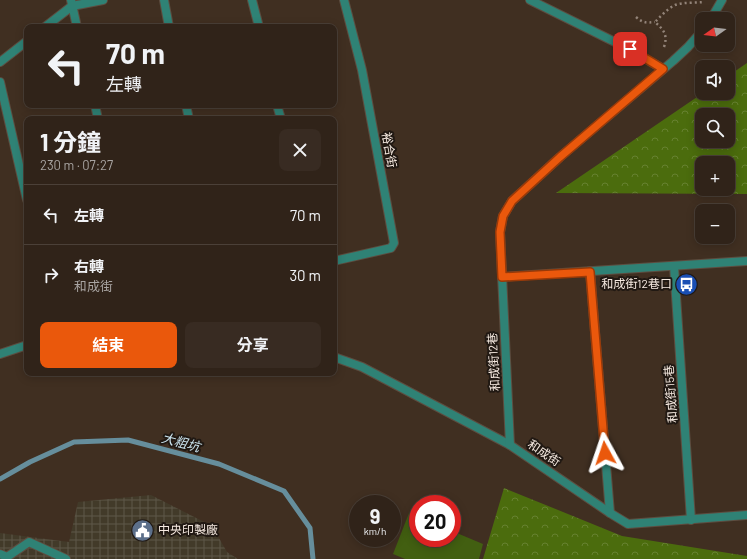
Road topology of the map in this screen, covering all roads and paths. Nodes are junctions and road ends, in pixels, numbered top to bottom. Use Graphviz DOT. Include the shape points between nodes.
graph roads {
  1 [pos="103,0"];
  2 [pos="164,0"];
  3 [pos="252,0"];
  4 [pos="344,0"];
  5 [pos="530,0"];
  6 [pos="722,0"];
  7 [pos="704,2"];
  8 [pos="72,3"];
  9 [pos="715,12"];
  10 [pos="636,17"];
  11 [pos="655,22"];
  12 [pos="48,24"];
  13 [pos="76,24"];
  14 [pos="168,24"];
  15 [pos="258,24"];
  16 [pos="695,39"];
  17 [pos="24,43"];
  18 [pos="664,47"];
  19 [pos="0,62"];
  20 [pos="663,69"];
  21 [pos="0,82"];
  22 [pos="24,187"];
  23 [pos="337,259"];
  24 [pos="747,261"];
  25 [pos="674,266"];
  26 [pos="590,272"];
  27 [pos="502,277"];
  28 [pos="24,346"];
  29 [pos="0,354"];
  30 [pos="337,359"];
  31 [pos="510,445"];
  32 [pos="610,513"];
  33 [pos="747,515"];
  34 [pos="691,520"];
  35 [pos="0,554"];
  36 [pos="66,559"];
  1 -- 8 [label="street"];
  2 -- 14 [label="street"];
  3 -- 15 [label="street"];
  4 -- 23 [label="street, 裕合街" via="362,70 394,243 391,248"];
  5 -- 20 [label="street" via="630,49"];
  6 -- 9 [label="street"];
  7 -- 11 [label="path" via="676,5"];
  8 -- 12 [label="street"];
  8 -- 13 [label="street"];
  10 -- 11 [label="path" via="641,21"];
  11 -- 18 [label="path" via="665,34"];
  16 -- 20 [label="street"];
  17 -- 19 [label="street"];
  20 -- 27 [label="street" via="512,201 503,216 500,232"];
  21 -- 22 [label="street"];
  24 -- 25 [label="street"];
  25 -- 26 [label="street"];
  25 -- 34 [label="street, 和成街15巷"];
  26 -- 27 [label="street"];
  26 -- 32 [label="street"];
  27 -- 31 [label="street, 和成街12巷"];
  28 -- 29 [label="street"];
  30 -- 31 [label="street, 和成街" via="362,367"];
  31 -- 32 [label="street, 和成街"];
  32 -- 34 [label="street, 和成街" via="628,524"];
  33 -- 34 [label="street, 和成街"];
  35 -- 36 [label="street" via="7,557 29,542"];
}
